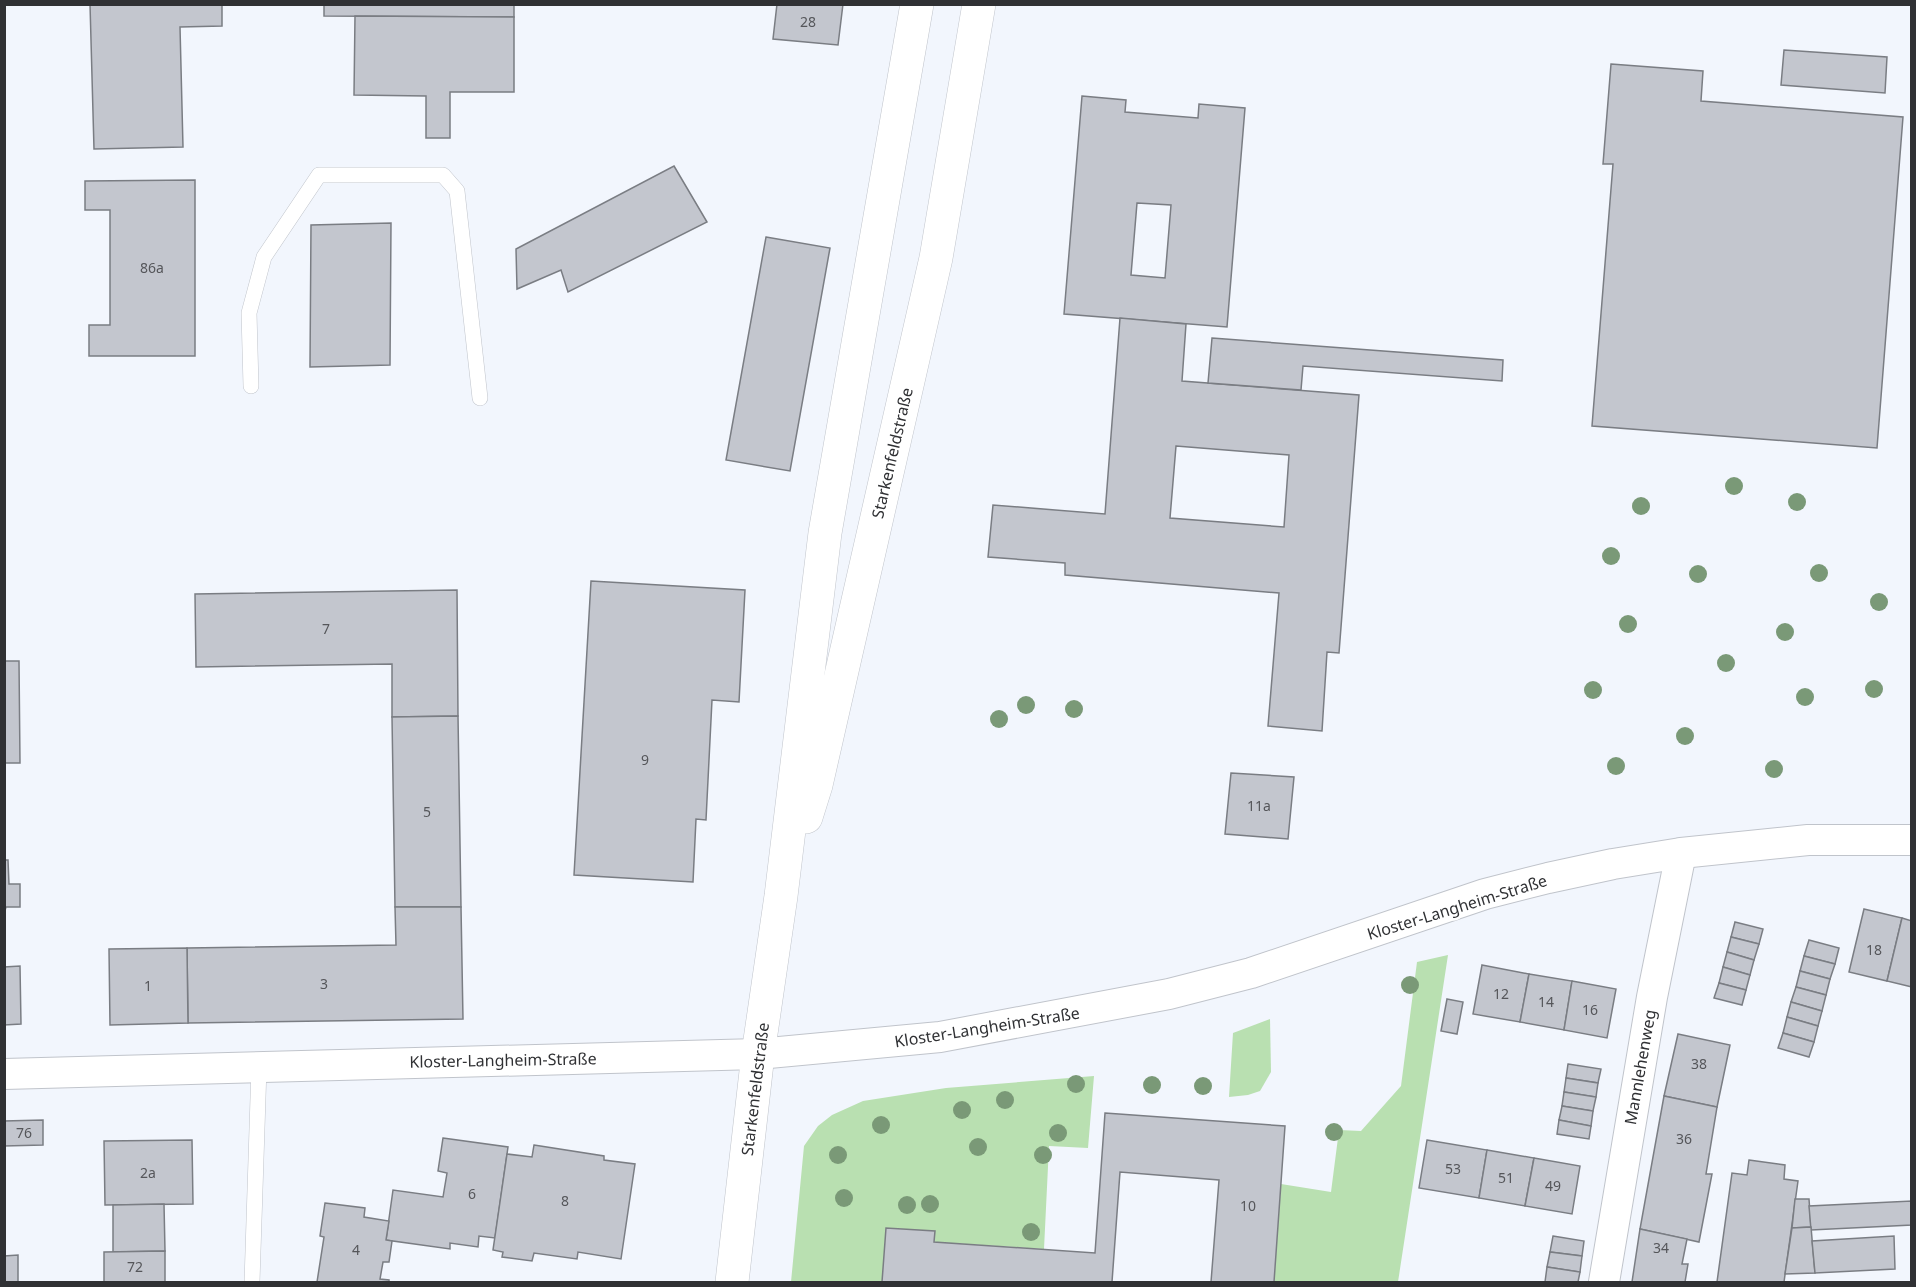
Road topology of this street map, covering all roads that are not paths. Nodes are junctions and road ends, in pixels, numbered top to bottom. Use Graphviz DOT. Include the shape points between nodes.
graph roads {
  1 [pos="917,4"];
  2 [pos="979,4"];
  3 [pos="251,386"];
  4 [pos="480,398"];
  5 [pos="1911,840"];
  6 [pos="1681,853"];
  7 [pos="780,896"];
  8 [pos="758,1054"];
  9 [pos="258,1068"];
  10 [pos="4,1074"];
  11 [pos="252,1282"];
  12 [pos="732,1282"];
  13 [pos="1604,1282"];
  1 -- 7 [label="street, Starkenfeldstraße" via="825,533"];
  2 -- 7 [label="street, Starkenfeldstraße" via="934,270 816,786"];
  3 -- 4 [label="lane" via="249,313 264,256 319,174 443,175 457,191"];
  5 -- 6 [label="street, Kloster-Langheim-Straße" via="1808,840"];
  6 -- 8 [label="street, Kloster-Langheim-Straße" via="1613,864 1485,894 1251,973 1169,994 940,1037"];
  6 -- 13 [label="street, Mannlehenweg" via="1652,997"];
  7 -- 8 [label="street, Starkenfeldstraße"];
  8 -- 9 [label="street, Kloster-Langheim-Straße"];
  8 -- 12 [label="street, Starkenfeldstraße"];
  9 -- 10 [label="street, Kloster-Langheim-Straße"];
  9 -- 11 [label="lane"];
}
